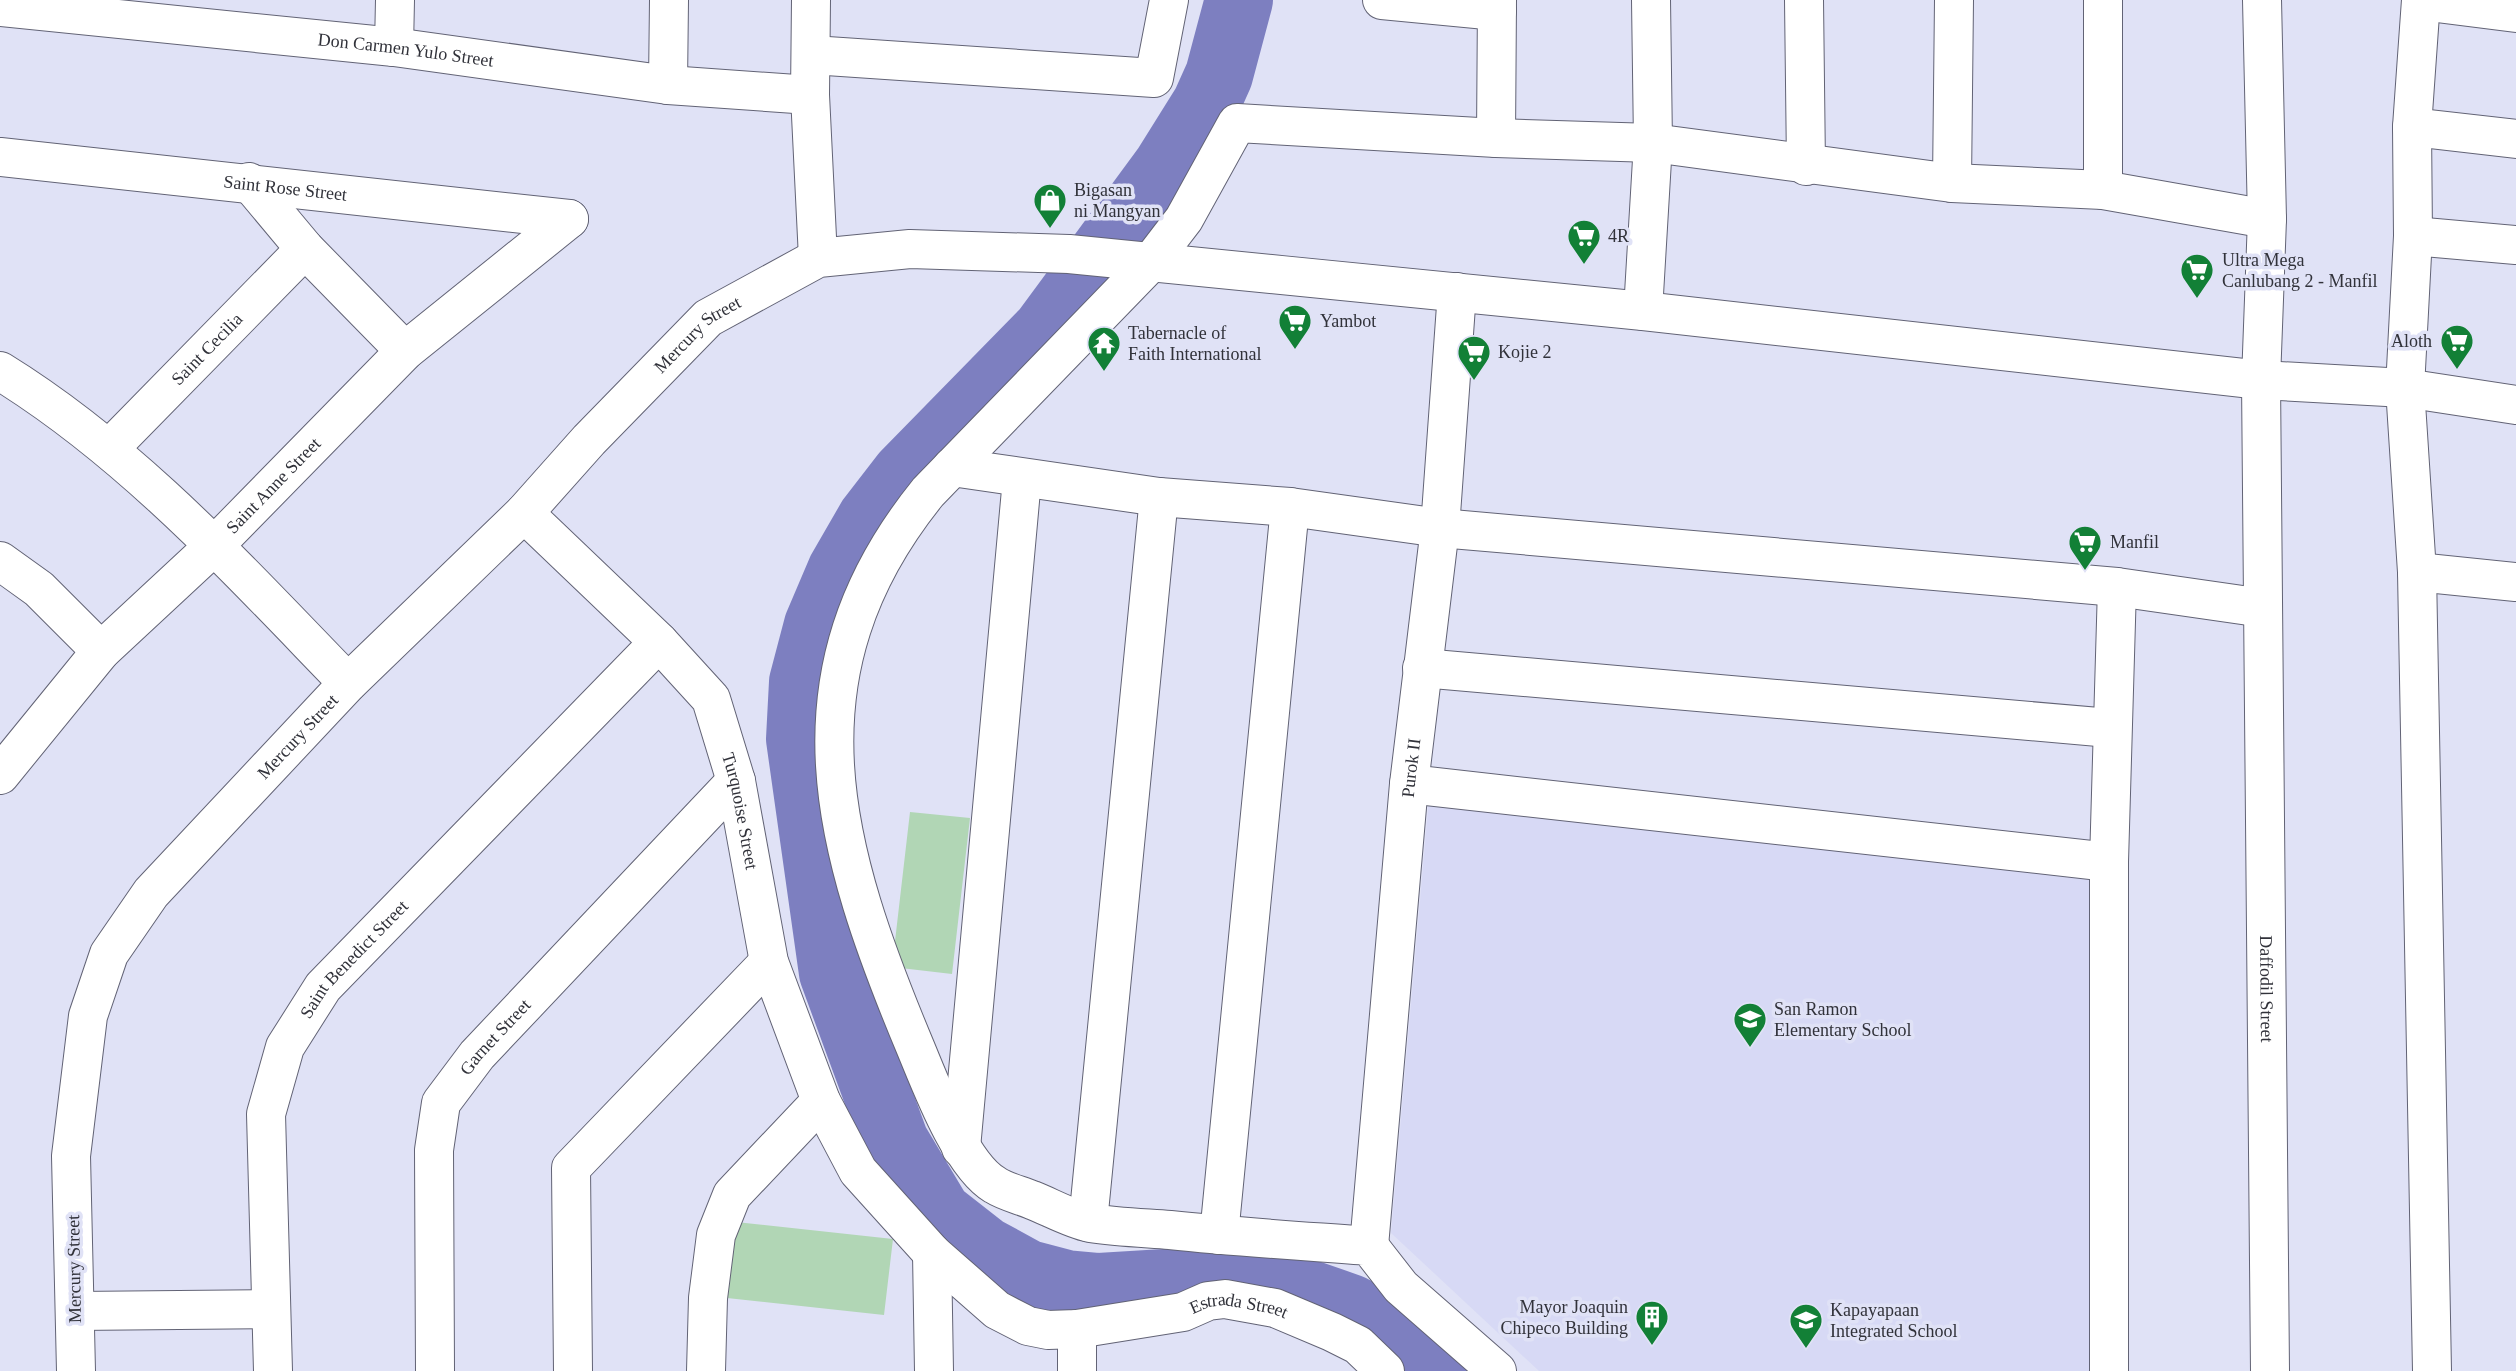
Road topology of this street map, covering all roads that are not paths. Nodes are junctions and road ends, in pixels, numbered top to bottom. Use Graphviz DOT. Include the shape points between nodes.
graph roads {
  1 [pos="395,0"];
  2 [pos="669,0"];
  3 [pos="811,0"];
  4 [pos="1169,0"];
  5 [pos="1382,0"];
  6 [pos="1651,0"];
  7 [pos="1804,0"];
  8 [pos="1954,0"];
  9 [pos="2103,0"];
  10 [pos="2262,0"];
  11 [pos="2421,1"];
  12 [pos="1497,6"];
  13 [pos="0,7"];
  14 [pos="131,10"];
  15 [pos="2516,13"];
  16 [pos="394,47"];
  17 [pos="812,55"];
  18 [pos="668,85"];
  19 [pos="810,95"];
  20 [pos="2412,127"];
  21 [pos="1496,138"];
  22 [pos="2516,139"];
  23 [pos="1653,143"];
  24 [pos="0,157"];
  25 [pos="1806,166"];
  26 [pos="249,183"];
  27 [pos="1952,184"];
  28 [pos="2103,190"];
  29 [pos="569,219"];
  30 [pos="2267,219"];
  31 [pos="2413,236"];
  32 [pos="2516,245"];
  33 [pos="305,249"];
  34 [pos="818,258"];
  35 [pos="1151,262"];
  36 [pos="1457,292"];
  37 [pos="1643,311"];
  38 [pos="405,351"];
  39 [pos="0,371"];
  40 [pos="2261,380"];
  41 [pos="2405,388"];
  42 [pos="2516,405"];
  43 [pos="109,449"];
  44 [pos="952,467"];
  45 [pos="1022,479"];
  46 [pos="1160,497"];
  47 [pos="1290,506"];
  48 [pos="524,513"];
  49 [pos="1440,528"];
  50 [pos="214,546"];
  51 [pos="0,561"];
  52 [pos="2417,572"];
  53 [pos="2516,582"];
  54 [pos="2117,587"];
  55 [pos="2263,608"];
  56 [pos="659,642"];
  57 [pos="101,651"];
  58 [pos="1422,668"];
  59 [pos="348,683"];
  60 [pos="2110,728"];
  61 [pos="3,764"];
  62 [pos="736,781"];
  63 [pos="1409,784"];
  64 [pos="2109,862"];
  65 [pos="769,962"];
  66 [pos="821,1101"];
  67 [pos="961,1148"];
  68 [pos="1088,1222"];
  69 [pos="1219,1235"];
  70 [pos="1369,1246"];
  71 [pos="932,1253"];
  72 [pos="270,1308"];
  73 [pos="76,1311"];
  74 [pos="1077,1329"];
  75 [pos="76,1371"];
  76 [pos="273,1371"];
  77 [pos="435,1371"];
  78 [pos="573,1371"];
  79 [pos="706,1371"];
  80 [pos="933,1371"];
  81 [pos="1077,1371"];
  82 [pos="1385,1371"];
  83 [pos="1497,1371"];
  84 [pos="2109,1371"];
  85 [pos="2270,1371"];
  86 [pos="2432,1371"];
  1 -- 16 [label="street"];
  2 -- 18 [label="street"];
  3 -- 17 [label="street"];
  4 -- 17 [label="street" via="1154,78"];
  5 -- 12 [label="street"];
  6 -- 23 [label="street"];
  7 -- 25 [label="street"];
  8 -- 27 [label="street"];
  9 -- 28 [label="street"];
  10 -- 30 [label="street, Daffodil Street"];
  11 -- 15 [label="street"];
  11 -- 20 [label="street"];
  12 -- 21 [label="street"];
  13 -- 14 [label="street, Don Carmen Yulo Street"];
  14 -- 16 [label="street, Don Carmen Yulo Street"];
  16 -- 18 [label="street, Don Carmen Yulo Street"];
  17 -- 19 [label="street"];
  18 -- 19 [label="street, Don Carmen Yulo Street"];
  19 -- 34 [label="street"];
  20 -- 22 [label="street"];
  20 -- 31 [label="street"];
  21 -- 23 [label="street"];
  21 -- 35 [label="street" via="1237,123 1184,219"];
  23 -- 25 [label="street"];
  23 -- 37 [label="street"];
  24 -- 26 [label="street, Saint Rose Street"];
  25 -- 27 [label="street"];
  26 -- 29 [label="street, Saint Rose Street"];
  26 -- 33 [label="street"];
  27 -- 28 [label="street"];
  28 -- 30 [label="street"];
  29 -- 38 [label="street, Saint Anne Street"];
  30 -- 40 [label="street, Daffodil Street"];
  31 -- 32 [label="street"];
  31 -- 41 [label="street"];
  33 -- 38 [label="street"];
  33 -- 43 [label="street, Saint Cecilia"];
  34 -- 35 [label="street" via="910,249 1069,254"];
  34 -- 48 [label="street, Mercury Street" via="708,318"];
  35 -- 36 [label="street"];
  35 -- 44 [label="street"];
  36 -- 37 [label="street"];
  36 -- 49 [label="street, Purok II"];
  37 -- 40 [label="street"];
  38 -- 50 [label="street, Saint Anne Street"];
  39 -- 43 [label="street" via="44,398"];
  40 -- 41 [label="street"];
  40 -- 55 [label="street, Daffodil Street"];
  41 -- 42 [label="street"];
  41 -- 52 [label="street"];
  43 -- 50 [label="street"];
  44 -- 45 [label="street"];
  44 -- 67 [label="street" via="903,523 866,589 839,666 832,747 849,859 885,971"];
  45 -- 46 [label="street"];
  45 -- 67 [label="street"];
  46 -- 47 [label="street"];
  46 -- 68 [label="street"];
  47 -- 49 [label="street"];
  47 -- 69 [label="street"];
  48 -- 56 [label="street, Turquoise Street"];
  48 -- 59 [label="street, Mercury Street"];
  49 -- 54 [label="street"];
  49 -- 58 [label="street, Purok II"];
  50 -- 57 [label="street, Saint Anne Street"];
  50 -- 59 [label="street"];
  51 -- 57 [label="street" via="39,589"];
  52 -- 53 [label="street"];
  52 -- 86 [label="street"];
  54 -- 55 [label="street"];
  54 -- 60 [label="street"];
  55 -- 85 [label="street, Daffodil Street"];
  56 -- 62 [label="street, Turquoise Street" via="711,699"];
  56 -- 72 [label="street, Saint Benedict Street" via="323,987 285,1047 266,1114"];
  57 -- 61 [label="street, Saint Anne Street"];
  58 -- 60 [label="street"];
  58 -- 63 [label="street, Purok II"];
  59 -- 73 [label="street, Mercury Street" via="151,892 109,954 88,1016 71,1156"];
  60 -- 64 [label="street"];
  62 -- 65 [label="street, Turquoise Street"];
  62 -- 77 [label="street, Garnet Street" via="477,1055 441,1103 433,1150"];
  63 -- 64 [label="street"];
  63 -- 70 [label="street, Purok II"];
  64 -- 84 [label="street"];
  65 -- 66 [label="street, Turquoise Street"];
  65 -- 78 [label="street" via="571,1168"];
  66 -- 71 [label="street, Turquoise Street" via="858,1171"];
  66 -- 79 [label="street" via="732,1195 716,1235"];
  67 -- 68 [label="street" via="993,1184"];
  68 -- 69 [label="street"];
  69 -- 70 [label="street"];
  70 -- 83 [label="street" via="1401,1287"];
  71 -- 74 [label="street, Estrada Street" via="997,1310 1048,1331"];
  71 -- 80 [label="street"];
  72 -- 73 [label="street"];
  72 -- 76 [label="street, Saint Benedict Street"];
  73 -- 75 [label="street, Mercury Street"];
  74 -- 81 [label="street"];
  74 -- 82 [label="street, Estrada Street" via="1183,1312 1225,1299 1275,1308 1332,1332 1358,1345"];
}
